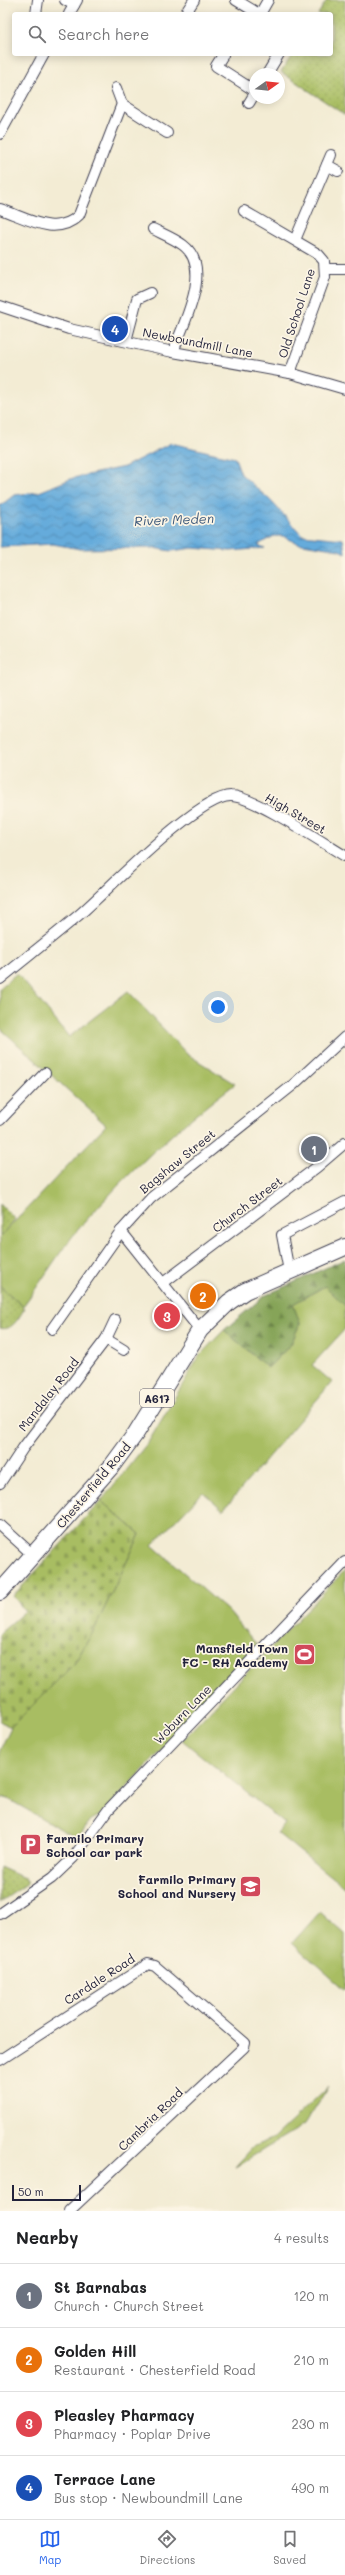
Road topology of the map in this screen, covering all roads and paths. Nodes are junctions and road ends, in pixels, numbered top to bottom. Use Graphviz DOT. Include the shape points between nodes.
graph roads {
  1 [pos="38,0"];
  2 [pos="65,0"];
  3 [pos="194,0"];
  4 [pos="236,0"];
  5 [pos="268,0"];
  6 [pos="73,6"];
  7 [pos="36,12"];
  8 [pos="186,12"];
  9 [pos="256,12"];
  10 [pos="260,12"];
  11 [pos="43,56"];
  12 [pos="222,56"];
  13 [pos="278,56"];
  14 [pos="271,68"];
  15 [pos="116,88"];
  16 [pos="249,88"];
  17 [pos="122,104"];
  18 [pos="1,127"];
  19 [pos="167,133"];
  20 [pos="331,155"];
  21 [pos="327,165"];
  22 [pos="338,171"];
  23 [pos="0,209"];
  24 [pos="244,211"];
  25 [pos="154,229"];
  26 [pos="295,240"];
  27 [pos="325,269"];
  28 [pos="345,269"];
  29 [pos="150,293"];
  30 [pos="0,306"];
  31 [pos="126,341"];
  32 [pos="173,352"];
  33 [pos="290,373"];
  34 [pos="345,390"];
  35 [pos="345,856"];
  36 [pos="0,978"];
  37 [pos="345,1037"];
  38 [pos="45,1073"];
  39 [pos="0,1120"];
  40 [pos="345,1143"];
  41 [pos="345,1202"];
  42 [pos="121,1231"];
  43 [pos="345,1248"];
  44 [pos="289,1271"];
  45 [pos="163,1283"];
  46 [pos="115,1320"];
  47 [pos="52,1328"];
  48 [pos="200,1330"];
  49 [pos="106,1339"];
  50 [pos="124,1350"];
  51 [pos="0,1483"];
  52 [pos="0,1525"];
  53 [pos="33,1555"];
  54 [pos="345,1562"];
  55 [pos="0,1592"];
  56 [pos="0,1914"];
  57 [pos="245,2043"];
  58 [pos="0,2060"];
  59 [pos="69,2211"];
  1 -- 7 [label="street"];
  2 -- 6 [label="street"];
  3 -- 8 [label="street"];
  4 -- 9 [label="street"];
  5 -- 10 [label="street"];
  11 -- 18 [label="street"];
  12 -- 16 [label="street" via="216,66"];
  13 -- 14 [label="street"];
  15 -- 17 [label="street"];
  17 -- 19 [label="street"];
  17 -- 23 [label="street" via="79,215 72,222 63,227 53,228"];
  20 -- 21 [label="street"];
  21 -- 22 [label="street"];
  21 -- 26 [label="street"];
  24 -- 26 [label="street, Old School Lane"];
  25 -- 32 [label="street" via="184,246 193,256 197,267 197,280 190,305"];
  26 -- 27 [label="street, Old School Lane" via="318,254 324,262"];
  27 -- 28 [label="street"];
  27 -- 33 [label="street, Old School Lane" via="325,277"];
  29 -- 31 [label="street" via="137,299"];
  30 -- 31 [label="street, Newboundmill Lane" via="68,329"];
  31 -- 32 [label="street, Newboundmill Lane"];
  32 -- 33 [label="street, Newboundmill Lane"];
  33 -- 34 [label="street, Newboundmill Lane"];
  35 -- 36 [label="street, High Street" via="273,813 233,796 224,796 213,800 195,813 80,913"];
  37 -- 42 [label="street, Bagshaw Street" via="293,1085 151,1198"];
  38 -- 39 [label="street"];
  40 -- 45 [label="street, Church Street"];
  41 -- 44 [label="street" via="282,1235"];
  42 -- 45 [label="street"];
  42 -- 47 [label="street, Bagshaw Street"];
  43 -- 44 [label="highway, Chesterfield Road / A617"];
  44 -- 48 [label="highway, Chesterfield Road / A617" via="259,1284 229,1302"];
  45 -- 48 [label="street"];
  46 -- 49 [label="street, Mandalay Road"];
  48 -- 53 [label="highway, Chesterfield Road / A617" via="136,1433 111,1467"];
  49 -- 50 [label="street"];
  49 -- 51 [label="street, Mandalay Road" via="23,1448"];
  52 -- 53 [label="street"];
  53 -- 55 [label="highway, Chesterfield Road / A617"];
  54 -- 56 [label="street, Woburn Lane" via="109,1809 73,1858 52,1878"];
  57 -- 58 [label="street, Cardale Road" via="155,1966 148,1964"];
  57 -- 59 [label="street, Cambria Road" via="244,2047"];
}
